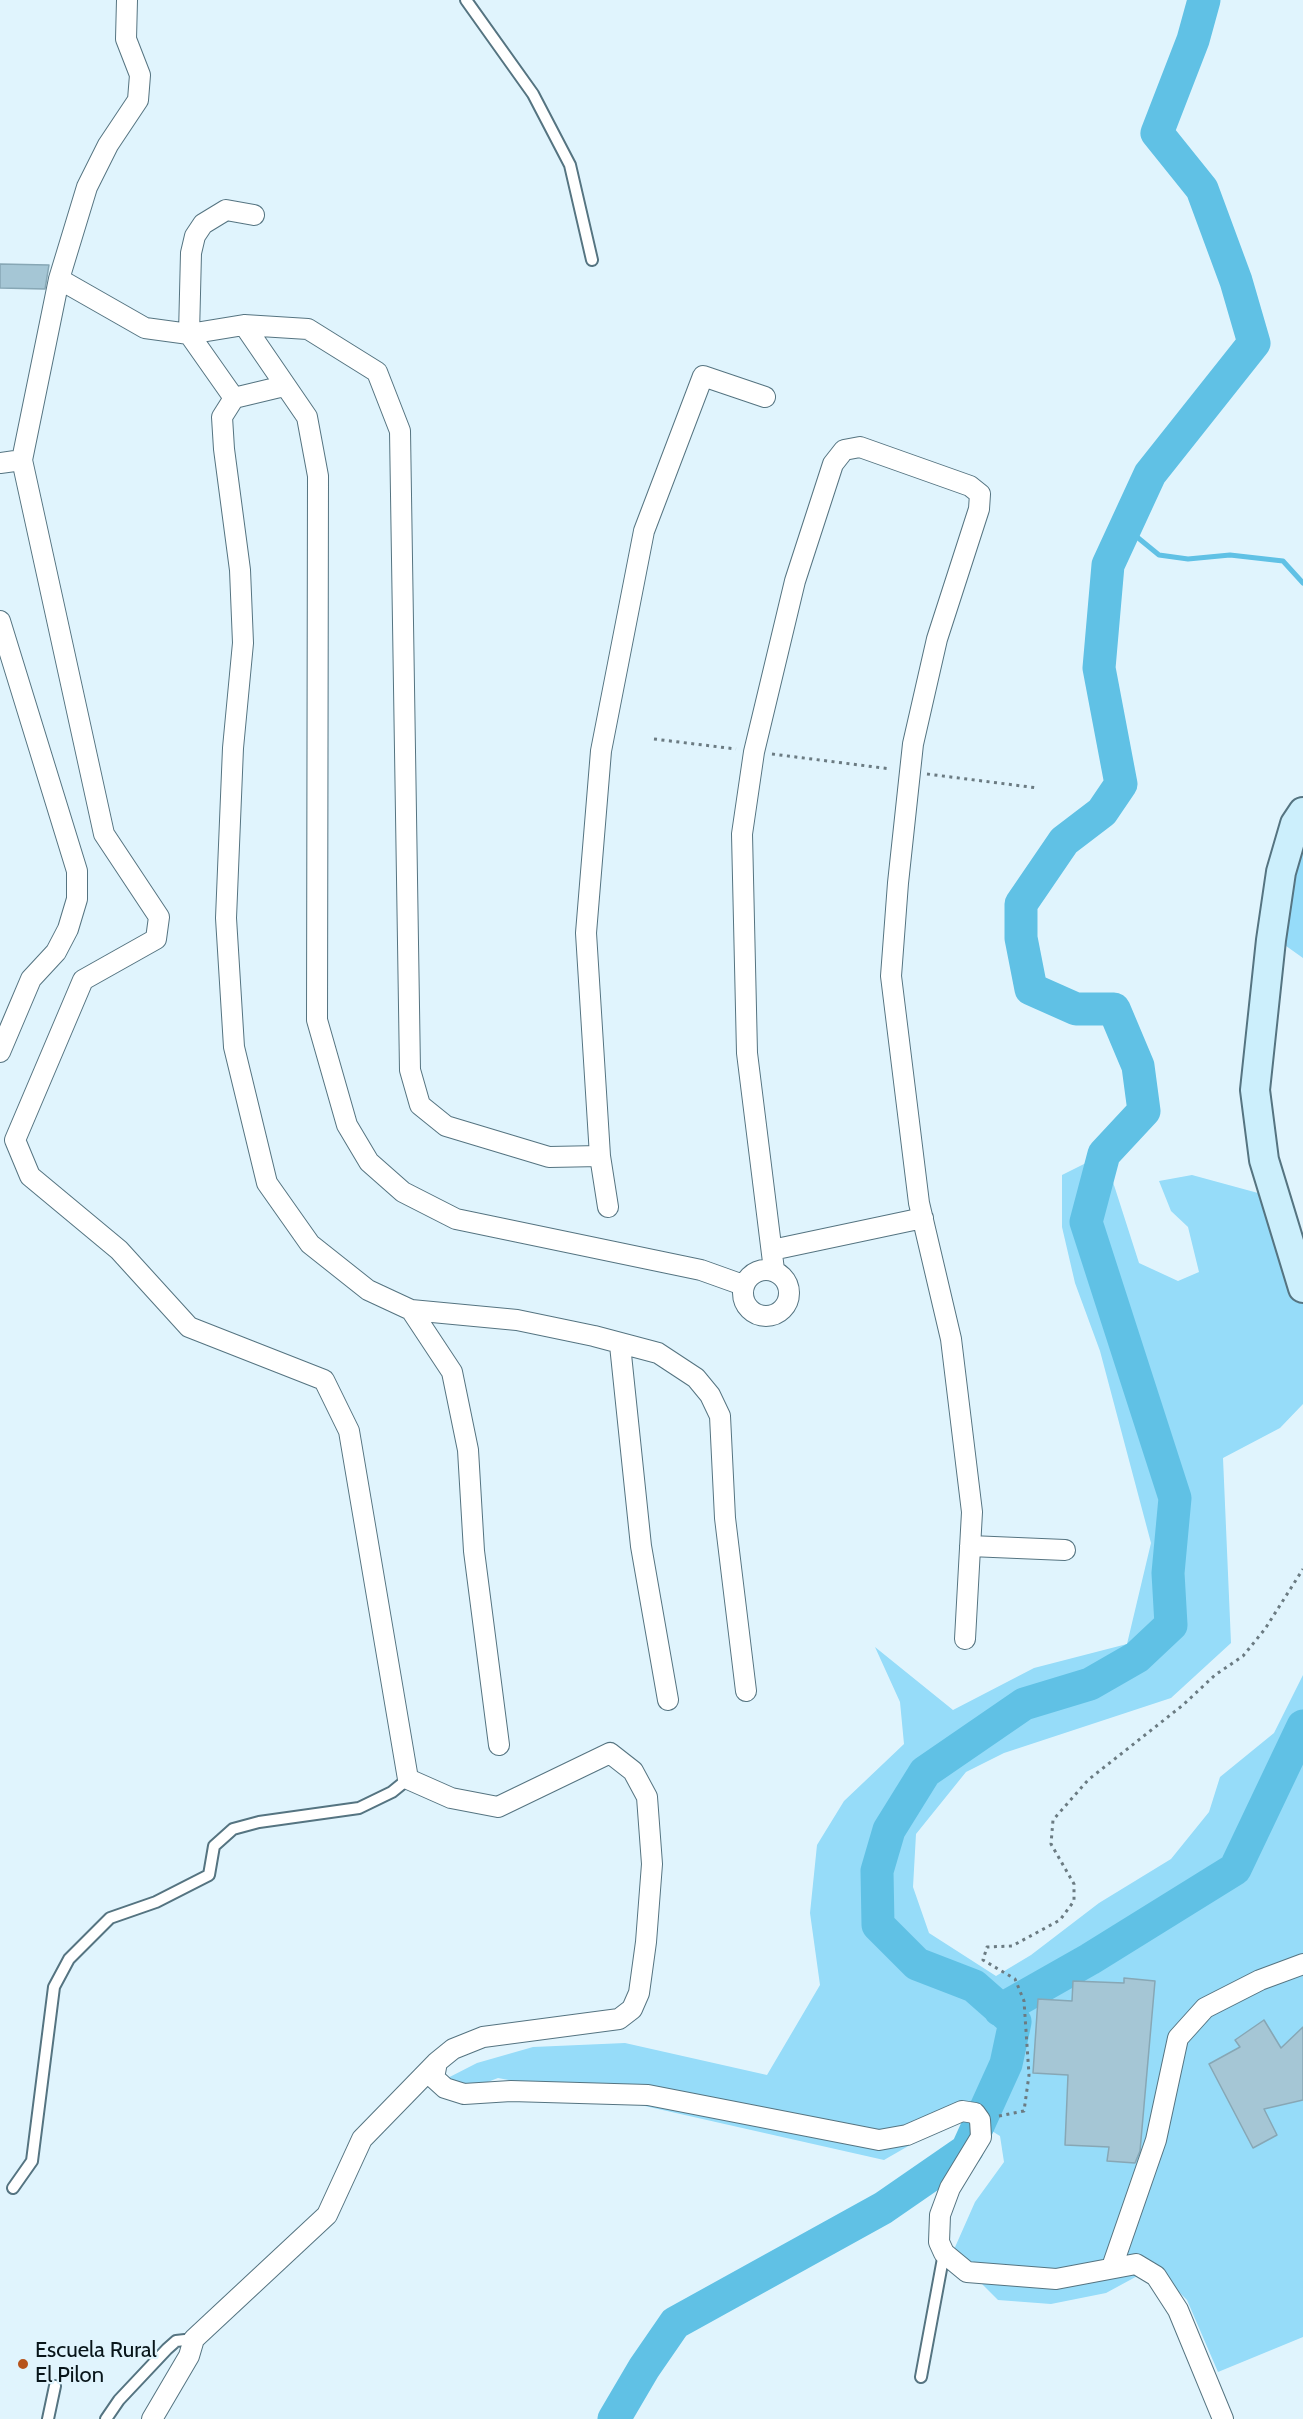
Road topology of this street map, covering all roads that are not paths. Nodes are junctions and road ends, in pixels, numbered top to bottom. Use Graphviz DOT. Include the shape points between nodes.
graph roads {
  1 [pos="127,0"];
  2 [pos="466,0"];
  3 [pos="254,215"];
  4 [pos="592,260"];
  5 [pos="59,279"];
  6 [pos="244,325"];
  7 [pos="189,334"];
  8 [pos="284,386"];
  9 [pos="765,396"];
  10 [pos="234,398"];
  11 [pos="7,461"];
  12 [pos="0,621"];
  13 [pos="1303,812"];
  14 [pos="0,1052"];
  15 [pos="600,1156"];
  16 [pos="608,1207"];
  17 [pos="923,1218"];
  18 [pos="772,1250"];
  19 [pos="774,1270"];
  20 [pos="743,1285"];
  21 [pos="1303,1288"];
  22 [pos="411,1310"];
  23 [pos="620,1345"];
  24 [pos="970,1546"];
  25 [pos="1065,1550"];
  26 [pos="965,1639"];
  27 [pos="746,1691"];
  28 [pos="668,1700"];
  29 [pos="499,1745"];
  30 [pos="408,1779"];
  31 [pos="1303,1964"];
  32 [pos="437,2062"];
  33 [pos="13,2188"];
  34 [pos="944,2253"];
  35 [pos="1112,2267"];
  36 [pos="194,2339"];
  37 [pos="921,2377"];
  38 [pos="55,2386"];
  39 [pos="48,2419"];
  40 [pos="106,2419"];
  41 [pos="152,2419"];
  42 [pos="1223,2419"];
  1 -- 5 [label="street" via="126,39 140,75 138,100 108,145 87,187"];
  2 -- 4 [label="lane" via="533,94 570,165"];
  3 -- 7 [label="street" via="226,210 203,224 195,236"];
  5 -- 7 [label="street" via="145,328"];
  5 -- 11 [label="street"];
  6 -- 7 [label="street"];
  6 -- 8 [label="street"];
  6 -- 15 [label="street" via="308,329 377,372 400,431 410,1070 420,1105 446,1126 549,1157"];
  7 -- 10 [label="street"];
  8 -- 10 [label="street"];
  8 -- 20 [label="street" via="307,417 318,476 316,1020 347,1125 369,1162 403,1192 456,1219 690,1267"];
  9 -- 15 [label="street" via="703,376 644,531 601,751 586,933"];
  10 -- 22 [label="street" via="222,417 240,570 243,642 232,748 226,918 234,1047 267,1183 310,1244 368,1290"];
  11 -- 30 [label="street" via="104,834 159,917 156,939 83,980 15,1140 30,1176 119,1250 189,1327 324,1380 349,1431"];
  12 -- 14 [label="street" via="77,871 77,899 68,929 56,952 31,979"];
  13 -- 21 [label="street" via="1295,824 1281,872 1255,1090 1264,1160"];
  15 -- 16 [label="street"];
  17 -- 18 [label="street"];
  17 -- 18 [label="street" via="891,976 897,883 913,744 937,639 979,509 980,494 970,486 860,447 844,450 833,464 795,581 754,752 742,834 747,1053"];
  17 -- 24 [label="street" via="951,1339 972,1512"];
  18 -- 19 [label="street"];
  19 -- 20 [label="street" via="750,1275"];
  19 -- 20 [label="street" via="789,1289 788,1301 770,1317 757,1316 747,1308 742,1297"];
  22 -- 23 [label="street" via="517,1320"];
  22 -- 29 [label="street" via="452,1372 468,1450 474,1551"];
  23 -- 27 [label="street" via="658,1353 696,1378 720,1416 725,1518"];
  23 -- 28 [label="street" via="641,1546"];
  24 -- 25 [label="street"];
  24 -- 26 [label="street"];
  30 -- 32 [label="street" via="451,1798 498,1807 610,1753 633,1771 647,1797 652,1864 639,1993 632,2009 619,2019 483,2037 453,2049"];
  30 -- 33 [label="lane" via="392,1792 359,1808 233,1829 214,1846 209,1875 156,1902 110,1918 69,1959 54,1988 32,2161"];
  31 -- 35 [label="street" via="1260,1980 1205,2008 1178,2038 1156,2140"];
  32 -- 34 [label="street" via="434,2078 445,2088 464,2094 511,2091 648,2095 879,2140 907,2135 962,2111 975,2113 980,2120 981,2137 950,2188 940,2215 939,2242"];
  32 -- 36 [label="street" via="362,2139 327,2215"];
  34 -- 35 [label="street" via="967,2272 1056,2279"];
  34 -- 37 [label="lane"];
  35 -- 42 [label="street" via="1136,2264 1156,2276 1178,2310"];
  36 -- 40 [label="lane" via="176,2341 167,2349"];
  36 -- 41 [label="street" via="189,2356"];
  38 -- 39 [label="lane"];
}
